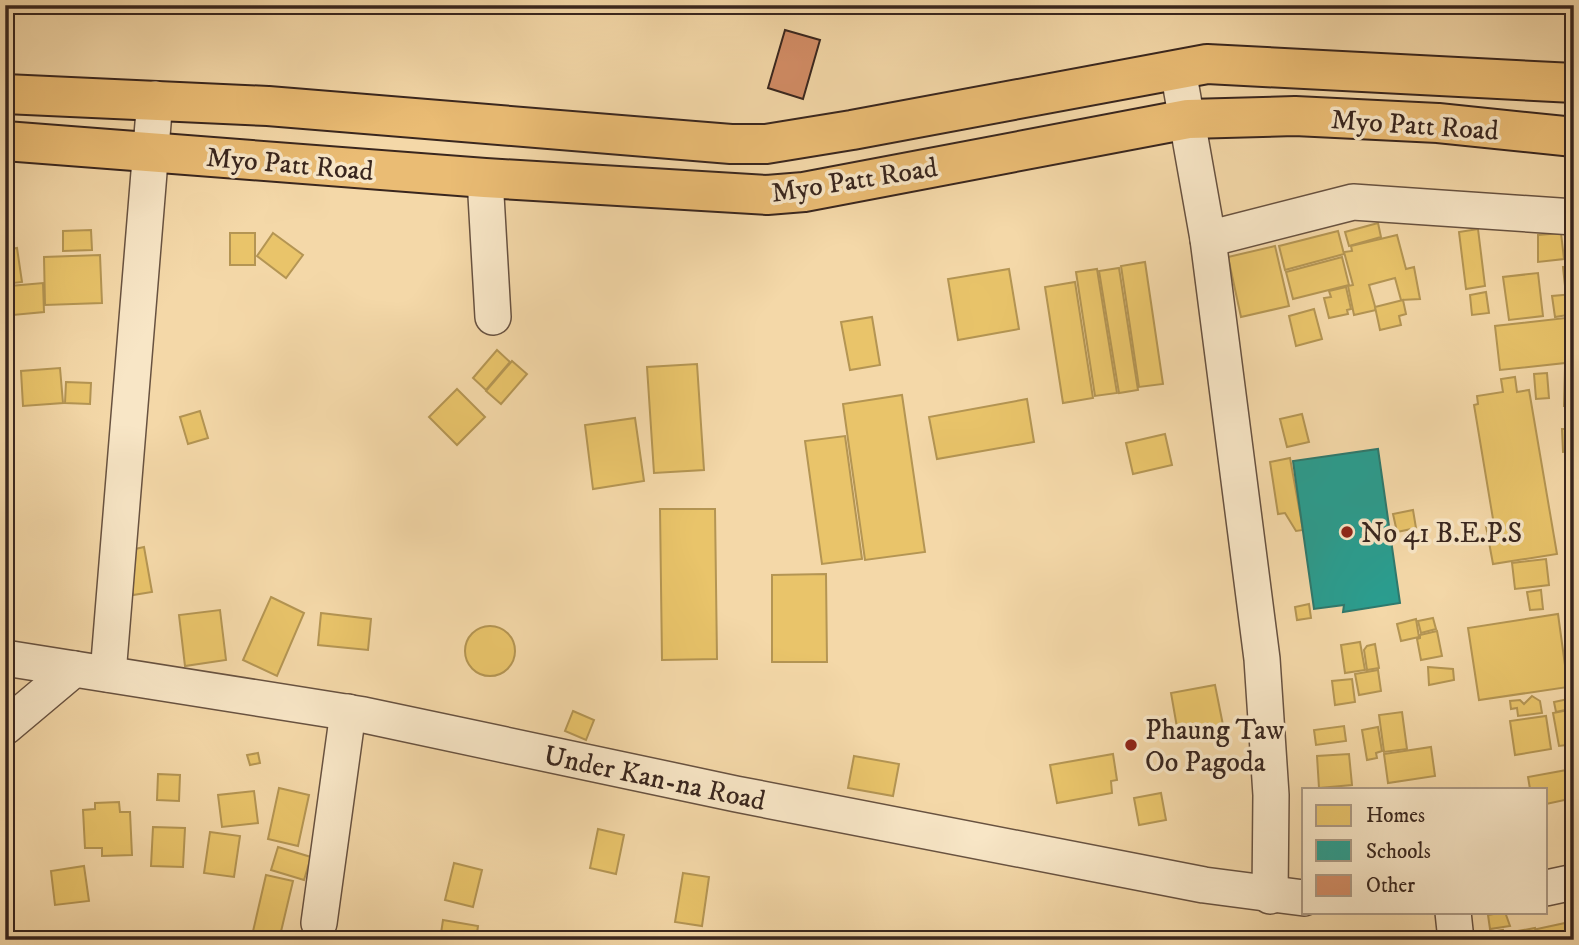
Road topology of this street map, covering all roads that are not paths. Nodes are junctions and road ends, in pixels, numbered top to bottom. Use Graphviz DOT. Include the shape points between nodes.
graph roads {
  1 [pos="1178,70"];
  2 [pos="1574,83"];
  3 [pos="5,94"];
  4 [pos="155,99"];
  5 [pos="1188,119"];
  6 [pos="1574,137"];
  7 [pos="5,141"];
  8 [pos="766,144"];
  9 [pos="150,152"];
  10 [pos="485,178"];
  11 [pos="767,195"];
  12 [pos="1574,217"];
  13 [pos="1208,239"];
  14 [pos="492,317"];
  15 [pos="5,658"];
  16 [pos="91,672"];
  17 [pos="348,712"];
  18 [pos="5,727"];
  19 [pos="1574,882"];
  20 [pos="1548,888"];
  21 [pos="1270,896"];
  22 [pos="1302,898"];
  23 [pos="1453,914"];
  24 [pos="319,923"];
  25 [pos="1456,940"];
  1 -- 2 [label="main road, Myo Patt Road" via="1208,64"];
  1 -- 5 [label="street"];
  1 -- 8 [label="main road, Myo Patt Road"];
  3 -- 4 [label="main road, Myo Patt Road"];
  4 -- 8 [label="main road, Myo Patt Road"];
  4 -- 9 [label="street"];
  5 -- 6 [label="main road, Myo Patt Road" via="1308,116"];
  5 -- 11 [label="main road, Myo Patt Road" via="804,192"];
  5 -- 13 [label="street"];
  7 -- 9 [label="main road, Myo Patt Road"];
  8 -- 11 [label="main road"];
  9 -- 10 [label="main road, Myo Patt Road"];
  9 -- 16 [label="street"];
  10 -- 11 [label="main road, Myo Patt Road"];
  10 -- 14 [label="street"];
  12 -- 13 [label="street" via="1353,202"];
  13 -- 21 [label="street" via="1262,659 1271,796"];
  15 -- 16 [label="street, Under Kan-na Road"];
  16 -- 17 [label="street, Under Kan-na Road"];
  16 -- 18 [label="street"];
  17 -- 21 [label="street, Under Kan-na Road" via="736,794"];
  17 -- 24 [label="street"];
  19 -- 20 [label="street"];
  21 -- 22 [label="street, Under Kan-na Road"];
  23 -- 25 [label="street"];
}
